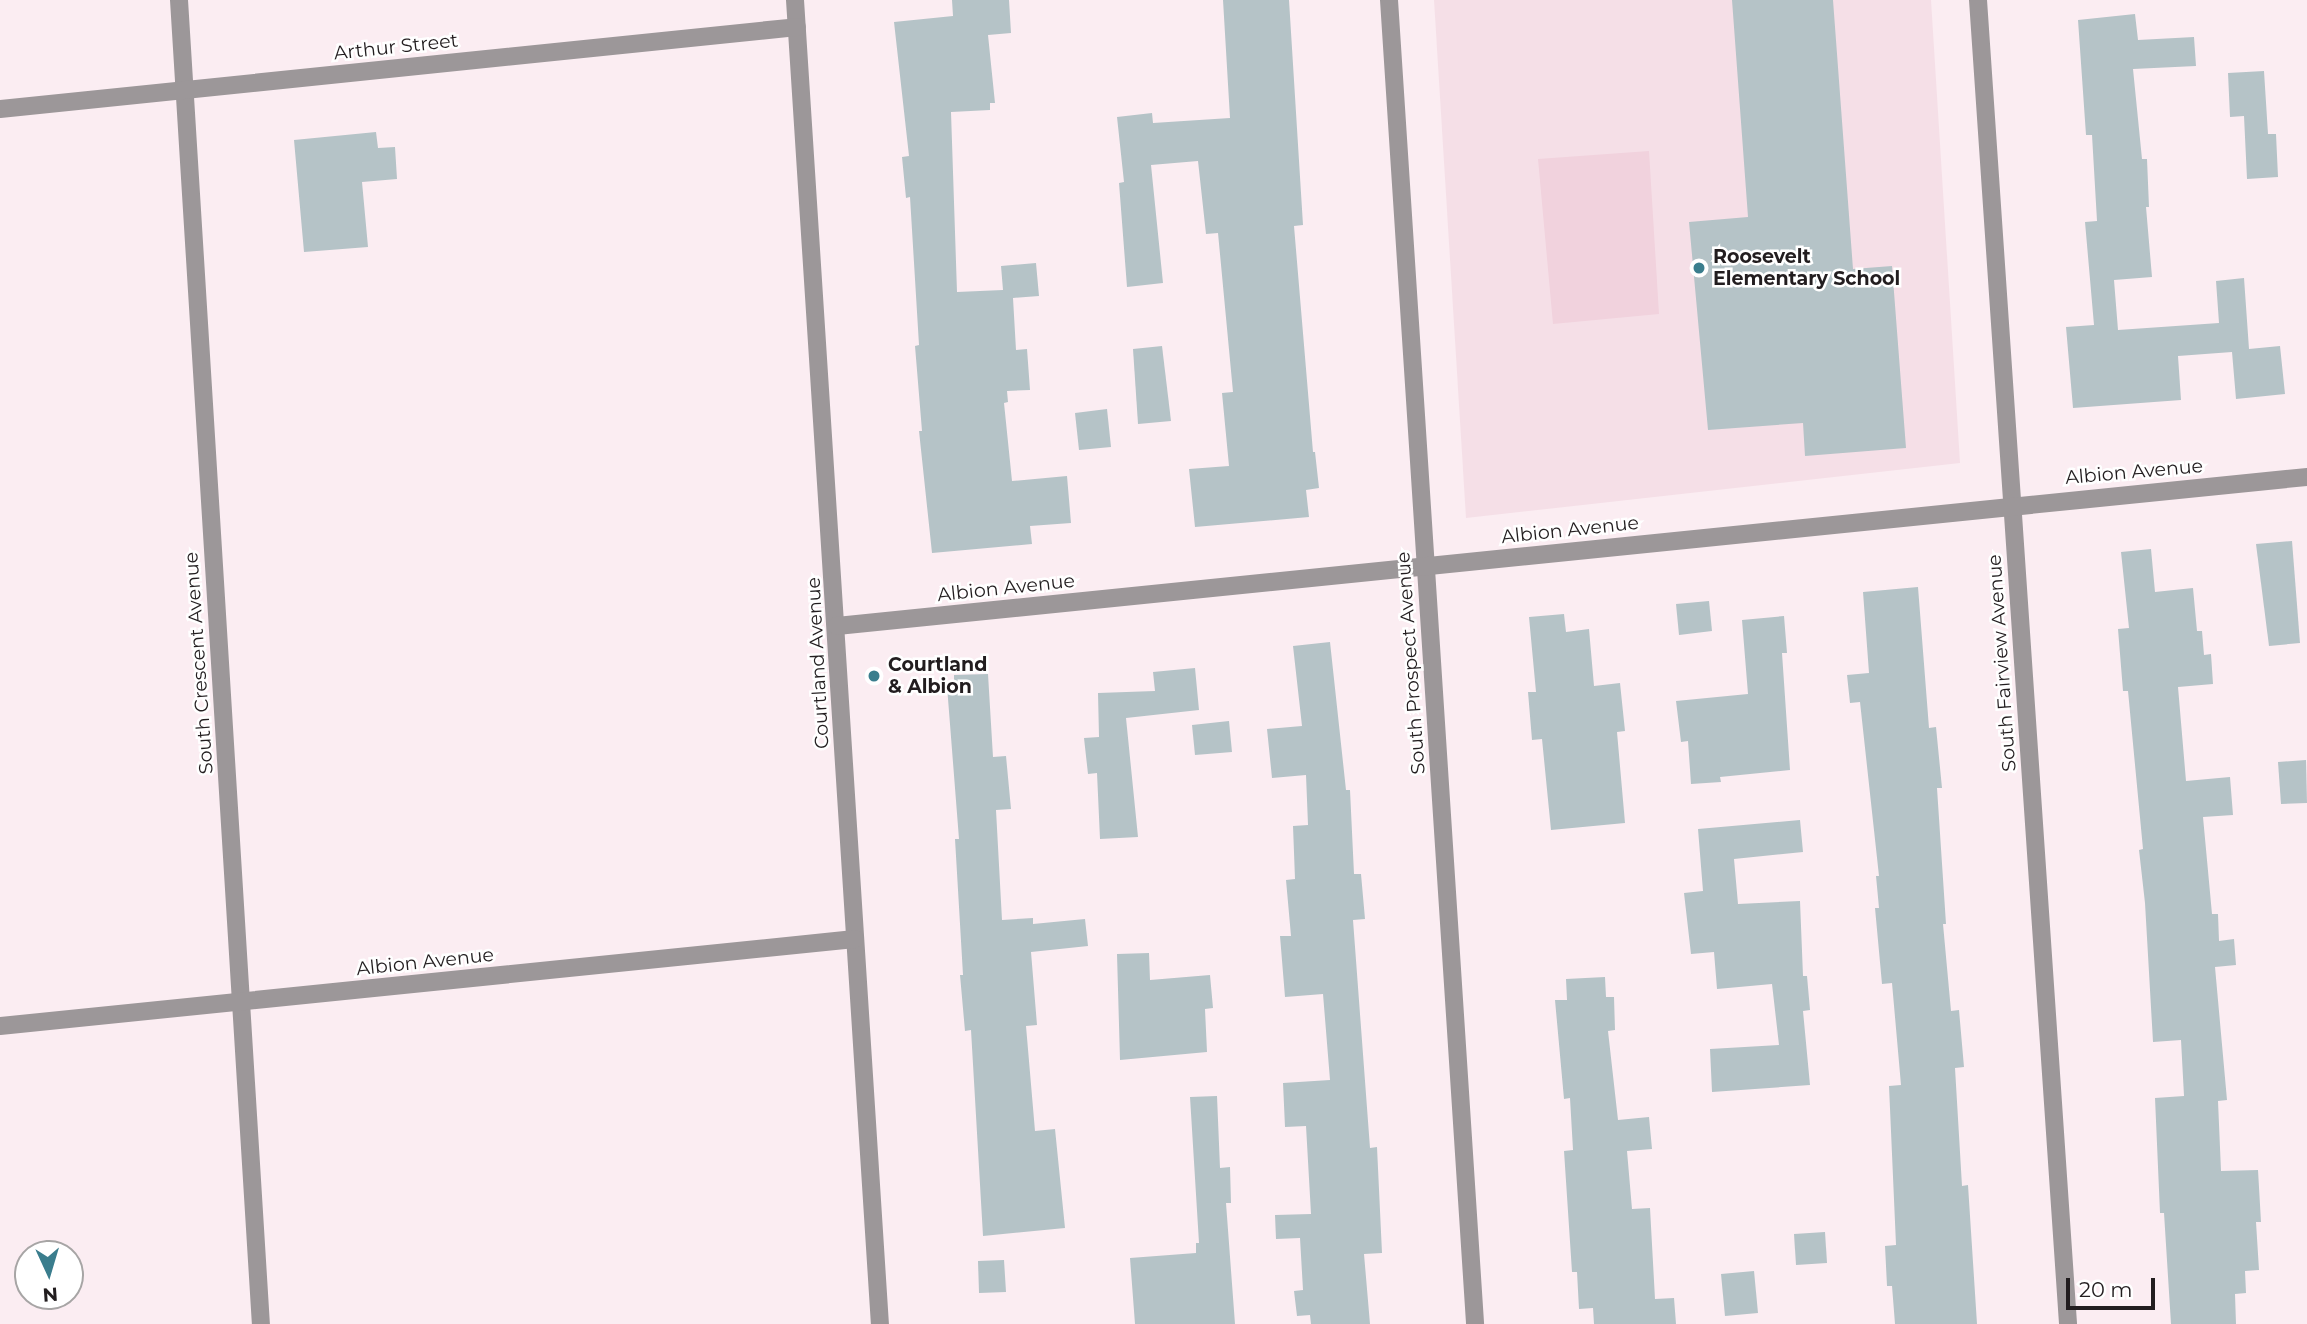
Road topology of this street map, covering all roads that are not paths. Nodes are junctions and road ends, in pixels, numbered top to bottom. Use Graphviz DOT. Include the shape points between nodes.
graph roads {
  1 [pos="179,0"];
  2 [pos="795,0"];
  3 [pos="1389,0"];
  4 [pos="1978,0"];
  5 [pos="797,27"];
  6 [pos="185,90"];
  7 [pos="0,109"];
  8 [pos="2307,477"];
  9 [pos="2013,505"];
  10 [pos="1426,567"];
  11 [pos="838,626"];
  12 [pos="855,939"];
  13 [pos="241,1002"];
  14 [pos="0,1026"];
  15 [pos="261,1324"];
  16 [pos="880,1324"];
  17 [pos="1475,1324"];
  18 [pos="2068,1324"];
  1 -- 6 [label="street, South Crescent Avenue"];
  2 -- 5 [label="street, Courtland Avenue"];
  3 -- 10 [label="street, South Prospect Avenue"];
  4 -- 9 [label="street, South Fairview Avenue"];
  5 -- 6 [label="street, Arthur Street"];
  5 -- 11 [label="street, Courtland Avenue"];
  6 -- 7 [label="street, Arthur Street"];
  6 -- 13 [label="street, South Crescent Avenue"];
  8 -- 9 [label="street, Albion Avenue"];
  9 -- 10 [label="street, Albion Avenue"];
  9 -- 18 [label="street, South Fairview Avenue"];
  10 -- 11 [label="street, Albion Avenue"];
  10 -- 17 [label="street, South Prospect Avenue"];
  11 -- 12 [label="street, Courtland Avenue"];
  12 -- 13 [label="street, Albion Avenue"];
  12 -- 16 [label="street, Courtland Avenue"];
  13 -- 14 [label="street, Albion Avenue"];
  13 -- 15 [label="street, South Crescent Avenue"];
}
